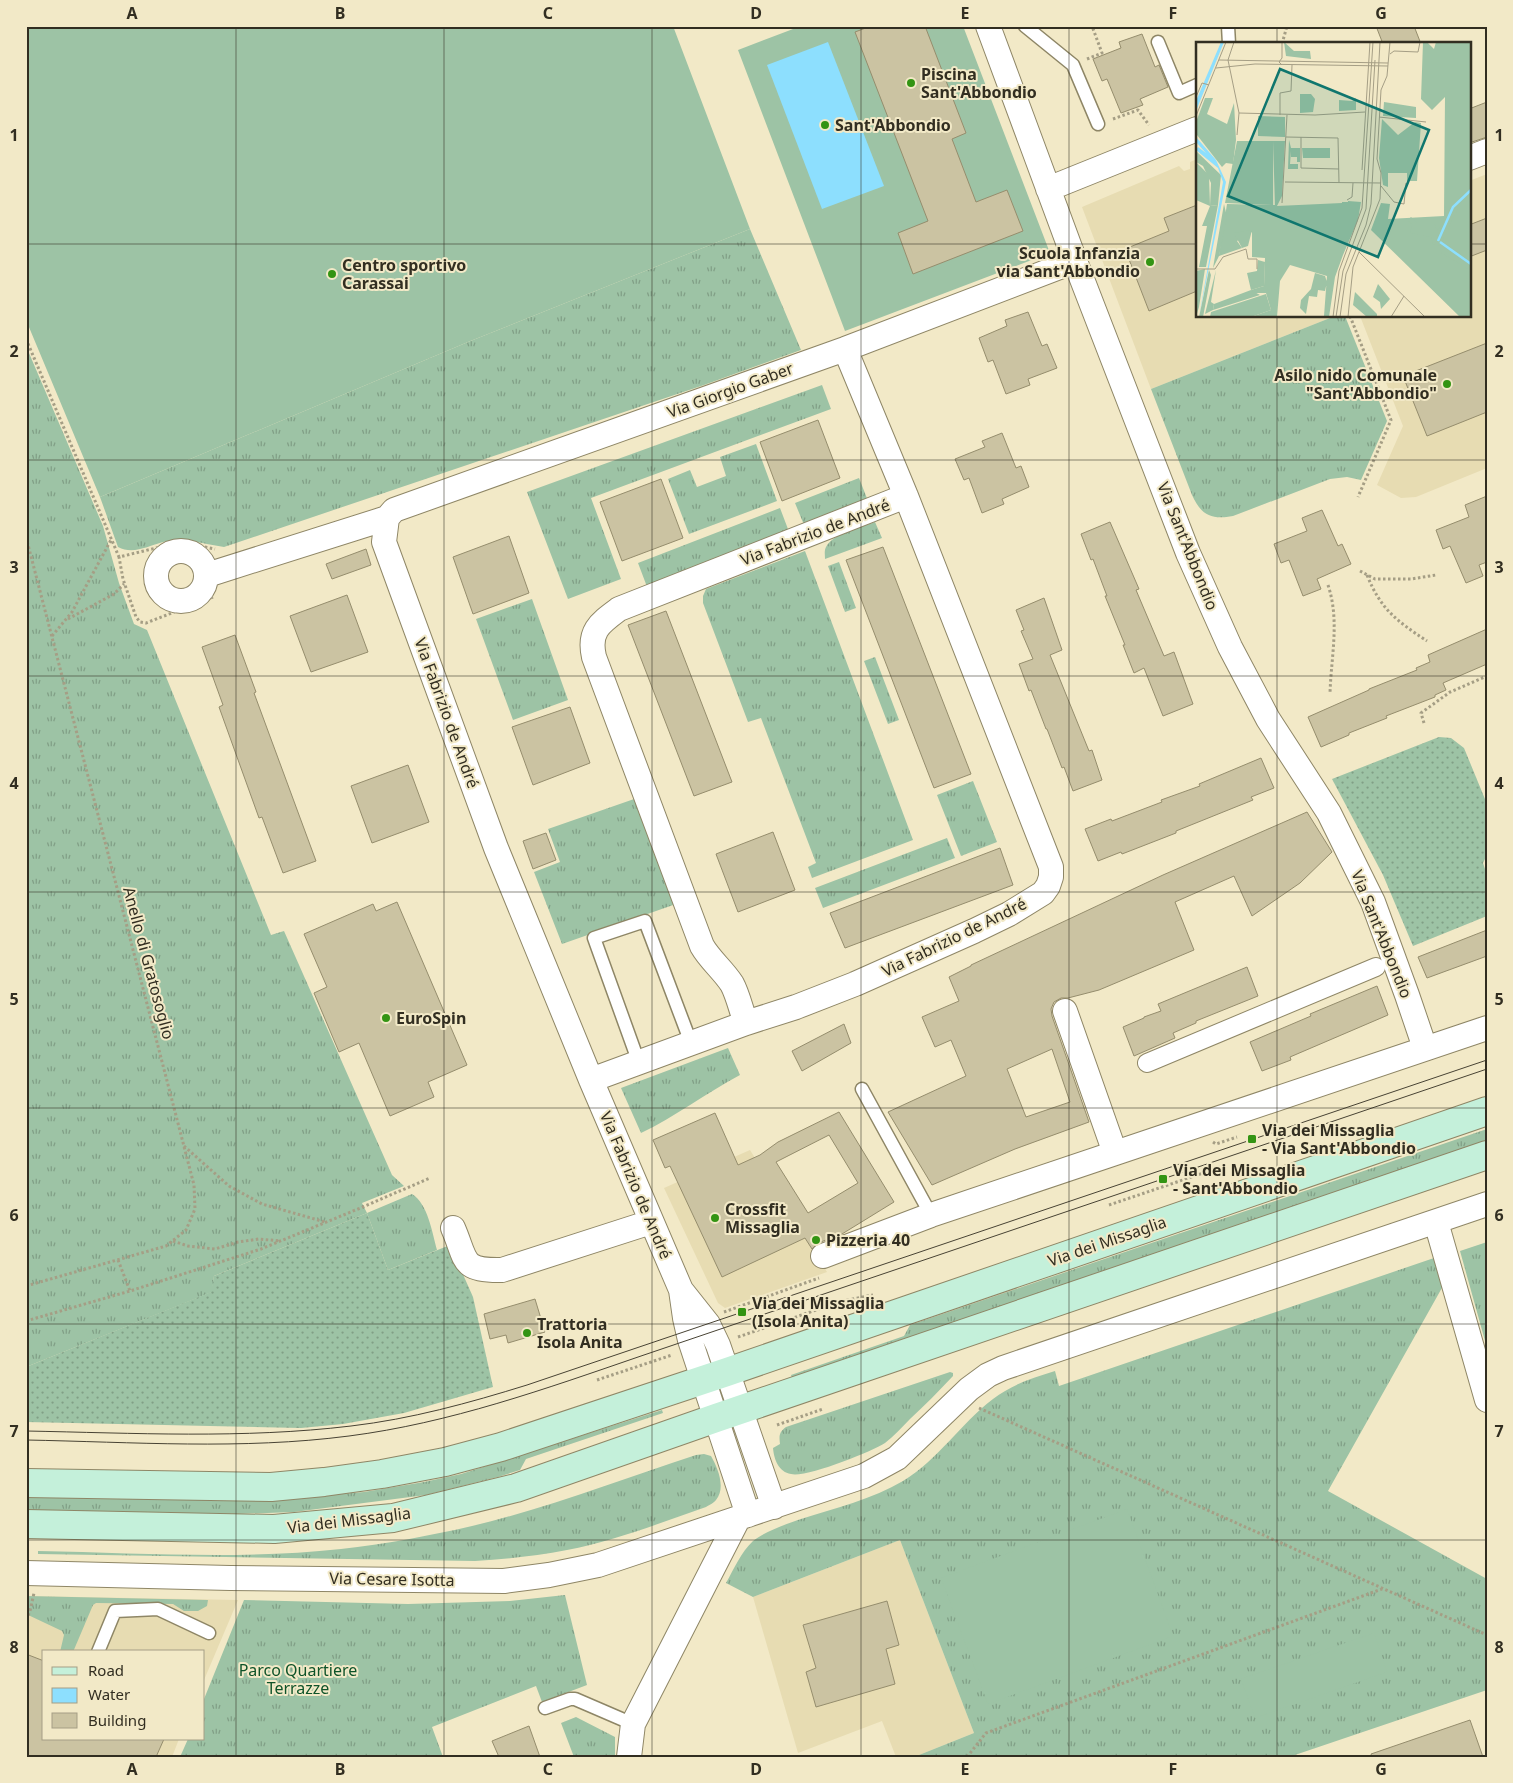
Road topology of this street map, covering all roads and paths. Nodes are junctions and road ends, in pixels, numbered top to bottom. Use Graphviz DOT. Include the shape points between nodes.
graph roads {
  1 [pos="988,26"];
  2 [pos="1025,26"];
  3 [pos="1092,26"];
  4 [pos="1228,26"];
  5 [pos="1287,26"];
  6 [pos="1158,42"];
  7 [pos="1229,42"];
  8 [pos="1283,42"];
  9 [pos="1073,65"];
  10 [pos="1196,85"];
  11 [pos="1098,124"];
  12 [pos="1196,129"];
  13 [pos="1154,132"];
  14 [pos="1487,151"];
  15 [pos="1470,158"];
  16 [pos="1048,189"];
  17 [pos="1075,261"];
  18 [pos="1351,318"];
  19 [pos="26,339"];
  20 [pos="845,349"];
  21 [pos="906,496"];
  22 [pos="1358,497"];
  23 [pos="387,518"];
  24 [pos="26,537"];
  25 [pos="112,539"];
  26 [pos="119,557"];
  27 [pos="1360,572"];
  28 [pos="207,575"];
  29 [pos="1367,575"];
  30 [pos="1436,575"];
  31 [pos="124,584"];
  32 [pos="1328,585"];
  33 [pos="64,622"];
  34 [pos="52,636"];
  35 [pos="1427,641"];
  36 [pos="1487,676"];
  37 [pos="1330,694"];
  38 [pos="1424,723"];
  39 [pos="1376,967"];
  40 [pos="1065,1011"];
  41 [pos="746,1022"];
  42 [pos="1487,1028"];
  43 [pos="691,1043"];
  44 [pos="1425,1048"];
  45 [pos="639,1063"];
  46 [pos="1147,1063"];
  47 [pos="591,1080"];
  48 [pos="862,1089"];
  49 [pos="1487,1111"];
  50 [pos="184,1146"];
  51 [pos="1114,1153"];
  52 [pos="1487,1155"];
  53 [pos="1224,1166"];
  54 [pos="430,1178"];
  55 [pos="1487,1204"];
  56 [pos="1108,1205"];
  57 [pos="931,1215"];
  58 [pos="651,1222"];
  59 [pos="1436,1222"];
  60 [pos="326,1223"];
  61 [pos="453,1228"];
  62 [pos="173,1240"];
  63 [pos="281,1241"];
  64 [pos="118,1260"];
  65 [pos="822,1267"];
  66 [pos="26,1286"];
  67 [pos="130,1291"];
  68 [pos="718,1313"];
  69 [pos="26,1321"];
  70 [pos="677,1353"];
  71 [pos="715,1375"];
  72 [pos="597,1380"];
  73 [pos="957,1399"];
  74 [pos="1487,1400"];
  75 [pos="728,1414"];
  76 [pos="26,1483"];
  77 [pos="774,1507"];
  78 [pos="743,1517"];
  79 [pos="26,1524"];
  80 [pos="30,1583"];
  81 [pos="1383,1589"];
  82 [pos="26,1620"];
  83 [pos="209,1634"];
  84 [pos="1487,1635"];
  85 [pos="99,1650"];
  86 [pos="545,1708"];
  87 [pos="633,1724"];
  88 [pos="629,1757"];
  89 [pos="967,1757"];
  1 -- 16 [label="street, Via Sant'Abbondio"];
  2 -- 9 [label="lane"];
  3 -- 9 [label="path" via="1102,53"];
  4 -- 7 [label="lane"];
  5 -- 8 [label="path"];
  6 -- 10 [label="lane" via="1179,93"];
  9 -- 11 [label="lane"];
  11 -- 13 [label="path" via="1138,110"];
  12 -- 16 [label="street"];
  14 -- 15 [label="street"];
  16 -- 17 [label="street, Via Sant'Abbondio"];
  17 -- 20 [label="street, Via Giorgio Gaber"];
  17 -- 44 [label="street, Via Sant'Abbondio" via="1188,554 1230,647 1268,719 1328,813 1373,902"];
  18 -- 22 [label="path" via="1390,420"];
  19 -- 25 [label="path"];
  20 -- 21 [label="street, Via Fabrizio de André"];
  20 -- 23 [label="street, Via Giorgio Gaber" via="394,510"];
  21 -- 41 [label="street, Via Fabrizio de André" via="1048,858 1051,878 1043,893 974,931 855,984"];
  21 -- 41 [label="street, Via Fabrizio de André" via="619,608 595,630 594,657 702,946 733,986"];
  23 -- 28 [label="street"];
  23 -- 47 [label="street, Via Fabrizio de André" via="384,542 396,576 496,848"];
  24 -- 34 [label="path, Anello di Gratosoglio"];
  25 -- 26 [label="path"];
  25 -- 33 [label="path"];
  27 -- 29 [label="path"];
  29 -- 30 [label="path" via="1374,579"];
  29 -- 35 [label="path" via="1379,601 1391,615"];
  31 -- 33 [label="path" via="114,594"];
  32 -- 37 [label="path" via="1335,622"];
  33 -- 34 [label="path"];
  34 -- 50 [label="path, Anello di Gratosoglio"];
  36 -- 38 [label="path" via="1450,692 1421,713"];
  39 -- 46 [label="street"];
  40 -- 51 [label="street"];
  41 -- 43 [label="street, Via Fabrizio de André"];
  42 -- 44 [label="street"];
  43 -- 45 [label="street, Via Fabrizio de André"];
  43 -- 45 [label="lane" via="645,921 594,938"];
  44 -- 51 [label="street"];
  45 -- 47 [label="street, Via Fabrizio de André"];
  47 -- 58 [label="street, Via Fabrizio de André"];
  48 -- 57 [label="lane"];
  49 -- 71 [label="main road, Via dei Missaglia"];
  50 -- 60 [label="path" via="229,1186 262,1204"];
  50 -- 62 [label="path, Anello di Gratosoglio" via="194,1185 195,1210 186,1230"];
  51 -- 57 [label="street"];
  52 -- 75 [label="main road, Via dei Missaglia"];
  53 -- 56 [label="path"];
  54 -- 60 [label="path"];
  55 -- 59 [label="street"];
  57 -- 65 [label="street"];
  58 -- 61 [label="street" via="502,1270 475,1268 465,1260"];
  58 -- 71 [label="street, Via Fabrizio de André" via="681,1290 708,1324 718,1345"];
  59 -- 73 [label="street" via="1003,1368 979,1381"];
  59 -- 74 [label="street"];
  60 -- 63 [label="path"];
  62 -- 63 [label="path" via="188,1246 215,1248 259,1238"];
  62 -- 64 [label="path, Anello di Gratosoglio" via="166,1246"];
  63 -- 67 [label="path"];
  64 -- 66 [label="path, Anello di Gratosoglio"];
  64 -- 67 [label="path"];
  65 -- 68 [label="path"];
  67 -- 69 [label="path"];
  70 -- 72 [label="path"];
  71 -- 75 [label="street"];
  71 -- 76 [label="main road, Via dei Missaglia" via="501,1447 382,1474 270,1487"];
  73 -- 77 [label="street" via="908,1449 886,1465 864,1476"];
  73 -- 81 [label="path"];
  75 -- 77 [label="street"];
  75 -- 78 [label="street"];
  75 -- 79 [label="main road, Via dei Missaglia" via="516,1488 392,1518 274,1529"];
  77 -- 78 [label="street"];
  78 -- 80 [label="street, Via Cesare Isotta" via="598,1565 504,1581 230,1578"];
  78 -- 87 [label="street"];
  80 -- 82 [label="path" via="30,1611"];
  81 -- 84 [label="path"];
  81 -- 89 [label="path" via="986,1733"];
  83 -- 85 [label="lane" via="158,1609 116,1610"];
  86 -- 87 [label="lane" via="576,1699"];
  87 -- 88 [label="street"];
}
